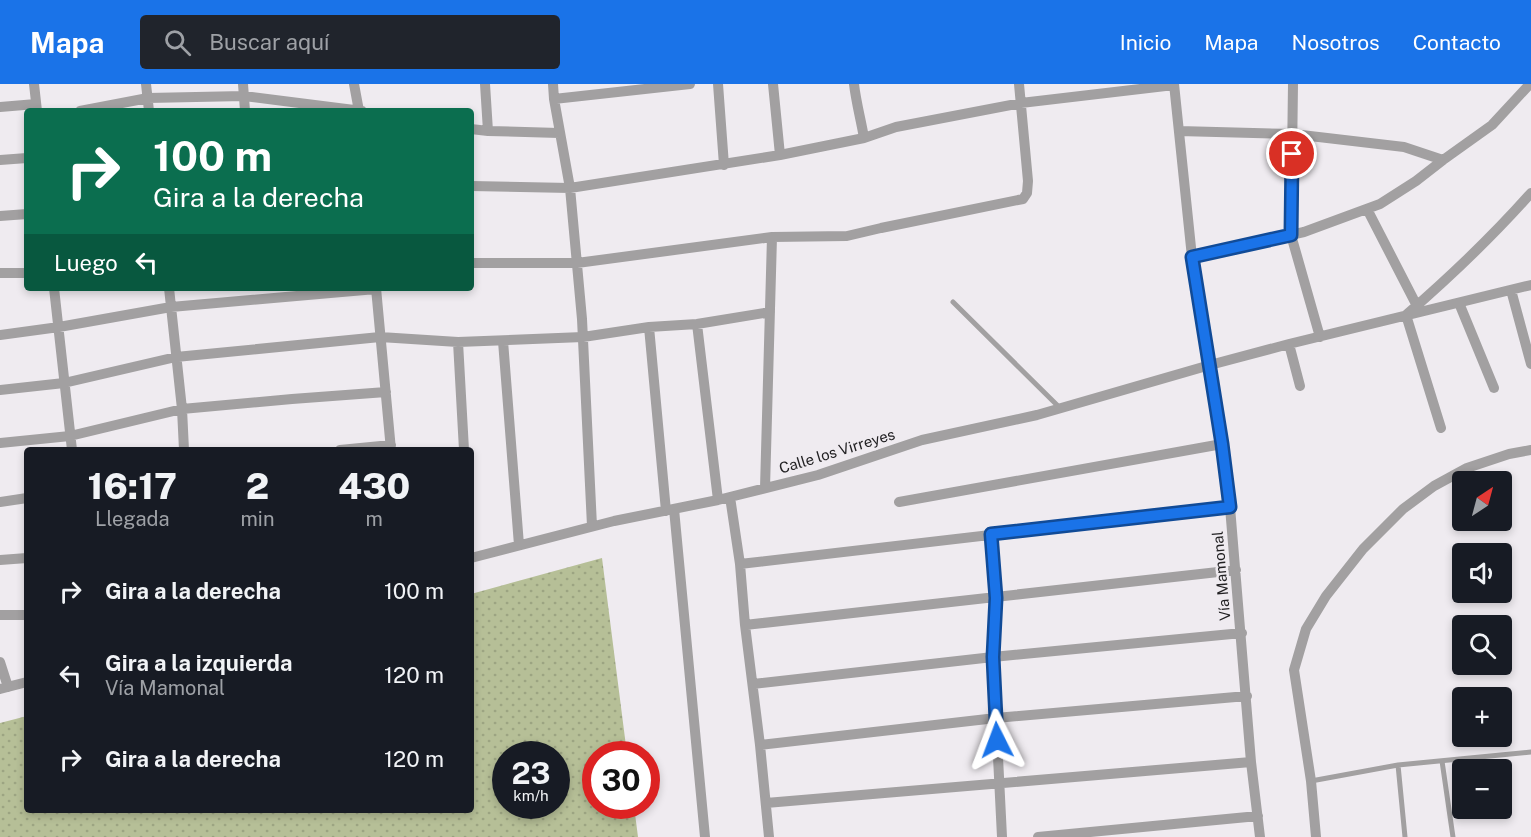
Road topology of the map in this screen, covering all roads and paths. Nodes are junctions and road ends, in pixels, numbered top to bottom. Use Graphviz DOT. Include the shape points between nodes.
graph roads {
  1 [pos="34,84"];
  2 [pos="147,84"];
  3 [pos="243,84"];
  4 [pos="354,84"];
  5 [pos="485,84"];
  6 [pos="553,84"];
  7 [pos="690,84"];
  8 [pos="718,84"];
  9 [pos="773,84"];
  10 [pos="854,84"];
  11 [pos="1019,84"];
  12 [pos="1174,84"];
  13 [pos="1293,84"];
  14 [pos="1529,85"];
  15 [pos="624,87"];
  16 [pos="244,96"];
  17 [pos="148,98"];
  18 [pos="554,99"];
  19 [pos="1021,103"];
  20 [pos="0,107"];
  21 [pos="37,107"];
  22 [pos="96,108"];
  23 [pos="149,108"];
  24 [pos="245,108"];
  25 [pos="337,108"];
  26 [pos="359,108"];
  27 [pos="474,129"];
  28 [pos="488,131"];
  29 [pos="1179,131"];
  30 [pos="559,132"];
  31 [pos="1293,134"];
  32 [pos="864,138"];
  33 [pos="780,155"];
  34 [pos="24,158"];
  35 [pos="0,160"];
  36 [pos="1443,160"];
  37 [pos="723,165"];
  38 [pos="474,186"];
  39 [pos="570,188"];
  40 [pos="1531,193"];
  41 [pos="1367,209"];
  42 [pos="24,214"];
  43 [pos="0,216"];
  44 [pos="1291,235"];
  45 [pos="772,237"];
  46 [pos="1192,257"];
  47 [pos="577,262"];
  48 [pos="474,263"];
  49 [pos="0,273"];
  50 [pos="24,273"];
  51 [pos="1531,285"];
  52 [pos="1511,290"];
  53 [pos="54,291"];
  54 [pos="169,291"];
  55 [pos="353,291"];
  56 [pos="376,291"];
  57 [pos="953,302"];
  58 [pos="1459,303"];
  59 [pos="1417,306"];
  60 [pos="171,307"];
  61 [pos="770,312"];
  62 [pos="1406,315"];
  63 [pos="697,324"];
  64 [pos="59,327"];
  65 [pos="649,327"];
  66 [pos="0,335"];
  67 [pos="381,337"];
  68 [pos="583,337"];
  69 [pos="1320,337"];
  70 [pos="503,341"];
  71 [pos="458,342"];
  72 [pos="1289,344"];
  73 [pos="177,357"];
  74 [pos="1531,364"];
  75 [pos="1209,365"];
  76 [pos="64,383"];
  77 [pos="1300,386"];
  78 [pos="1494,388"];
  79 [pos="0,390"];
  80 [pos="386,393"];
  81 [pos="182,409"];
  82 [pos="1060,409"];
  83 [pos="1441,428"];
  84 [pos="70,436"];
  85 [pos="0,443"];
  86 [pos="1222,444"];
  87 [pos="72,447"];
  88 [pos="184,447"];
  89 [pos="391,447"];
  90 [pos="464,447"];
  91 [pos="1531,450"];
  92 [pos="765,488"];
  93 [pos="24,498"];
  94 [pos="724,498"];
  95 [pos="0,502"];
  96 [pos="899,502"];
  97 [pos="1230,507"];
  98 [pos="670,510"];
  99 [pos="592,526"];
  100 [pos="991,534"];
  101 [pos="519,545"];
  102 [pos="474,557"];
  103 [pos="24,558"];
  104 [pos="0,560"];
  105 [pos="740,564"];
  106 [pos="1236,570"];
  107 [pos="996,598"];
  108 [pos="0,615"];
  109 [pos="24,615"];
  110 [pos="744,625"];
  111 [pos="1242,633"];
  112 [pos="993,657"];
  113 [pos="0,662"];
  114 [pos="24,683"];
  115 [pos="753,684"];
  116 [pos="4,688"];
  117 [pos="1247,696"];
  118 [pos="996,718"];
  119 [pos="760,745"];
  120 [pos="1531,752"];
  121 [pos="1442,761"];
  122 [pos="1251,762"];
  123 [pos="1398,765"];
  124 [pos="1311,781"];
  125 [pos="999,784"];
  126 [pos="766,803"];
  127 [pos="1258,816"];
  128 [pos="705,837"];
  129 [pos="769,837"];
  130 [pos="1002,837"];
  131 [pos="1038,837"];
  132 [pos="1260,837"];
  133 [pos="1316,837"];
  134 [pos="1406,837"];
  135 [pos="1453,837"];
  1 -- 21 [label="street"];
  2 -- 17 [label="street"];
  3 -- 16 [label="street"];
  4 -- 26 [label="street"];
  5 -- 28 [label="street"];
  6 -- 18 [label="street"];
  7 -- 15 [label="street"];
  8 -- 37 [label="street"];
  9 -- 33 [label="street"];
  10 -- 32 [label="street"];
  11 -- 19 [label="street"];
  12 -- 19 [label="street"];
  12 -- 29 [label="street, Vía Mamonal"];
  13 -- 31 [label="street"];
  14 -- 36 [label="street" via="1492,125"];
  15 -- 18 [label="street"];
  16 -- 17 [label="street"];
  16 -- 24 [label="street"];
  16 -- 25 [label="street"];
  17 -- 22 [label="street"];
  17 -- 23 [label="street"];
  18 -- 30 [label="street"];
  19 -- 32 [label="street" via="896,127"];
  19 -- 45 [label="street" via="1028,181 1023,199 847,237"];
  20 -- 21 [label="street"];
  27 -- 28 [label="street"];
  28 -- 30 [label="street"];
  29 -- 31 [label="street"];
  29 -- 46 [label="street, Vía Mamonal"];
  30 -- 39 [label="street"];
  31 -- 36 [label="street" via="1404,147"];
  31 -- 44 [label="street"];
  32 -- 33 [label="street"];
  33 -- 37 [label="street"];
  34 -- 35 [label="street"];
  36 -- 41 [label="street" via="1416,182"];
  37 -- 39 [label="street"];
  38 -- 39 [label="street"];
  39 -- 47 [label="street"];
  40 -- 59 [label="street" via="1450,278"];
  41 -- 44 [label="street"];
  41 -- 59 [label="street"];
  42 -- 43 [label="street"];
  44 -- 46 [label="street"];
  44 -- 69 [label="street"];
  45 -- 47 [label="street"];
  45 -- 61 [label="street"];
  46 -- 75 [label="street, Vía Mamonal"];
  47 -- 48 [label="street"];
  47 -- 68 [label="street"];
  49 -- 50 [label="street"];
  51 -- 52 [label="street, Calle los Virreyes"];
  52 -- 58 [label="street, Calle los Virreyes"];
  52 -- 74 [label="street"];
  53 -- 64 [label="street"];
  54 -- 60 [label="street"];
  55 -- 60 [label="street"];
  56 -- 67 [label="street"];
  57 -- 82 [label="lane"];
  58 -- 62 [label="street, Calle los Virreyes"];
  58 -- 78 [label="street"];
  59 -- 62 [label="street"];
  60 -- 64 [label="street"];
  60 -- 73 [label="street"];
  61 -- 63 [label="street"];
  61 -- 92 [label="street"];
  62 -- 69 [label="street, Calle los Virreyes"];
  62 -- 83 [label="street"];
  63 -- 65 [label="street"];
  63 -- 94 [label="street"];
  64 -- 66 [label="street"];
  64 -- 76 [label="street"];
  65 -- 68 [label="street"];
  65 -- 98 [label="street"];
  67 -- 71 [label="street"];
  67 -- 73 [label="street"];
  67 -- 80 [label="street"];
  68 -- 70 [label="street"];
  68 -- 99 [label="street"];
  69 -- 72 [label="street, Calle los Virreyes"];
  70 -- 71 [label="street"];
  70 -- 101 [label="street"];
  71 -- 90 [label="street"];
  72 -- 75 [label="street, Calle los Virreyes"];
  72 -- 77 [label="street"];
  73 -- 76 [label="street"];
  73 -- 81 [label="street"];
  75 -- 82 [label="street, Calle los Virreyes"];
  75 -- 86 [label="street, Vía Mamonal"];
  76 -- 79 [label="street"];
  76 -- 84 [label="street"];
  80 -- 81 [label="street"];
  80 -- 89 [label="street"];
  81 -- 84 [label="street"];
  81 -- 88 [label="street"];
  82 -- 92 [label="street, Calle los Virreyes" via="922,440 818,475"];
  84 -- 85 [label="street"];
  84 -- 87 [label="street"];
  86 -- 96 [label="street"];
  86 -- 97 [label="street, Vía Mamonal"];
  91 -- 124 [label="street" via="1467,468 1434,486 1403,509 1363,549 1326,596 1306,629 1294,670"];
  92 -- 94 [label="street, Calle los Virreyes"];
  93 -- 95 [label="street"];
  94 -- 98 [label="street, Calle los Virreyes"];
  94 -- 105 [label="street"];
  97 -- 100 [label="street"];
  97 -- 106 [label="street, Vía Mamonal"];
  98 -- 99 [label="street, Calle los Virreyes"];
  98 -- 128 [label="street"];
  99 -- 101 [label="street, Calle los Virreyes"];
  100 -- 105 [label="street"];
  100 -- 107 [label="street"];
  101 -- 102 [label="street, Calle los Virreyes"];
  103 -- 104 [label="street"];
  105 -- 110 [label="street"];
  106 -- 107 [label="street"];
  106 -- 111 [label="street, Vía Mamonal"];
  107 -- 110 [label="street"];
  107 -- 112 [label="street"];
  108 -- 109 [label="street"];
  110 -- 115 [label="street"];
  111 -- 112 [label="street"];
  111 -- 117 [label="street, Vía Mamonal"];
  112 -- 115 [label="street"];
  112 -- 118 [label="street"];
  113 -- 116 [label="street"];
  114 -- 116 [label="street"];
  115 -- 119 [label="street"];
  117 -- 118 [label="street"];
  117 -- 122 [label="street, Vía Mamonal"];
  118 -- 119 [label="street"];
  118 -- 125 [label="street"];
  119 -- 126 [label="street"];
  120 -- 121 [label="lane"];
  121 -- 123 [label="lane"];
  121 -- 135 [label="lane"];
  122 -- 125 [label="street"];
  122 -- 127 [label="street, Vía Mamonal"];
  123 -- 124 [label="lane"];
  123 -- 134 [label="lane"];
  124 -- 133 [label="street"];
  125 -- 126 [label="street"];
  125 -- 130 [label="street"];
  126 -- 129 [label="street"];
  127 -- 131 [label="street"];
  127 -- 132 [label="street, Vía Mamonal"];
}
